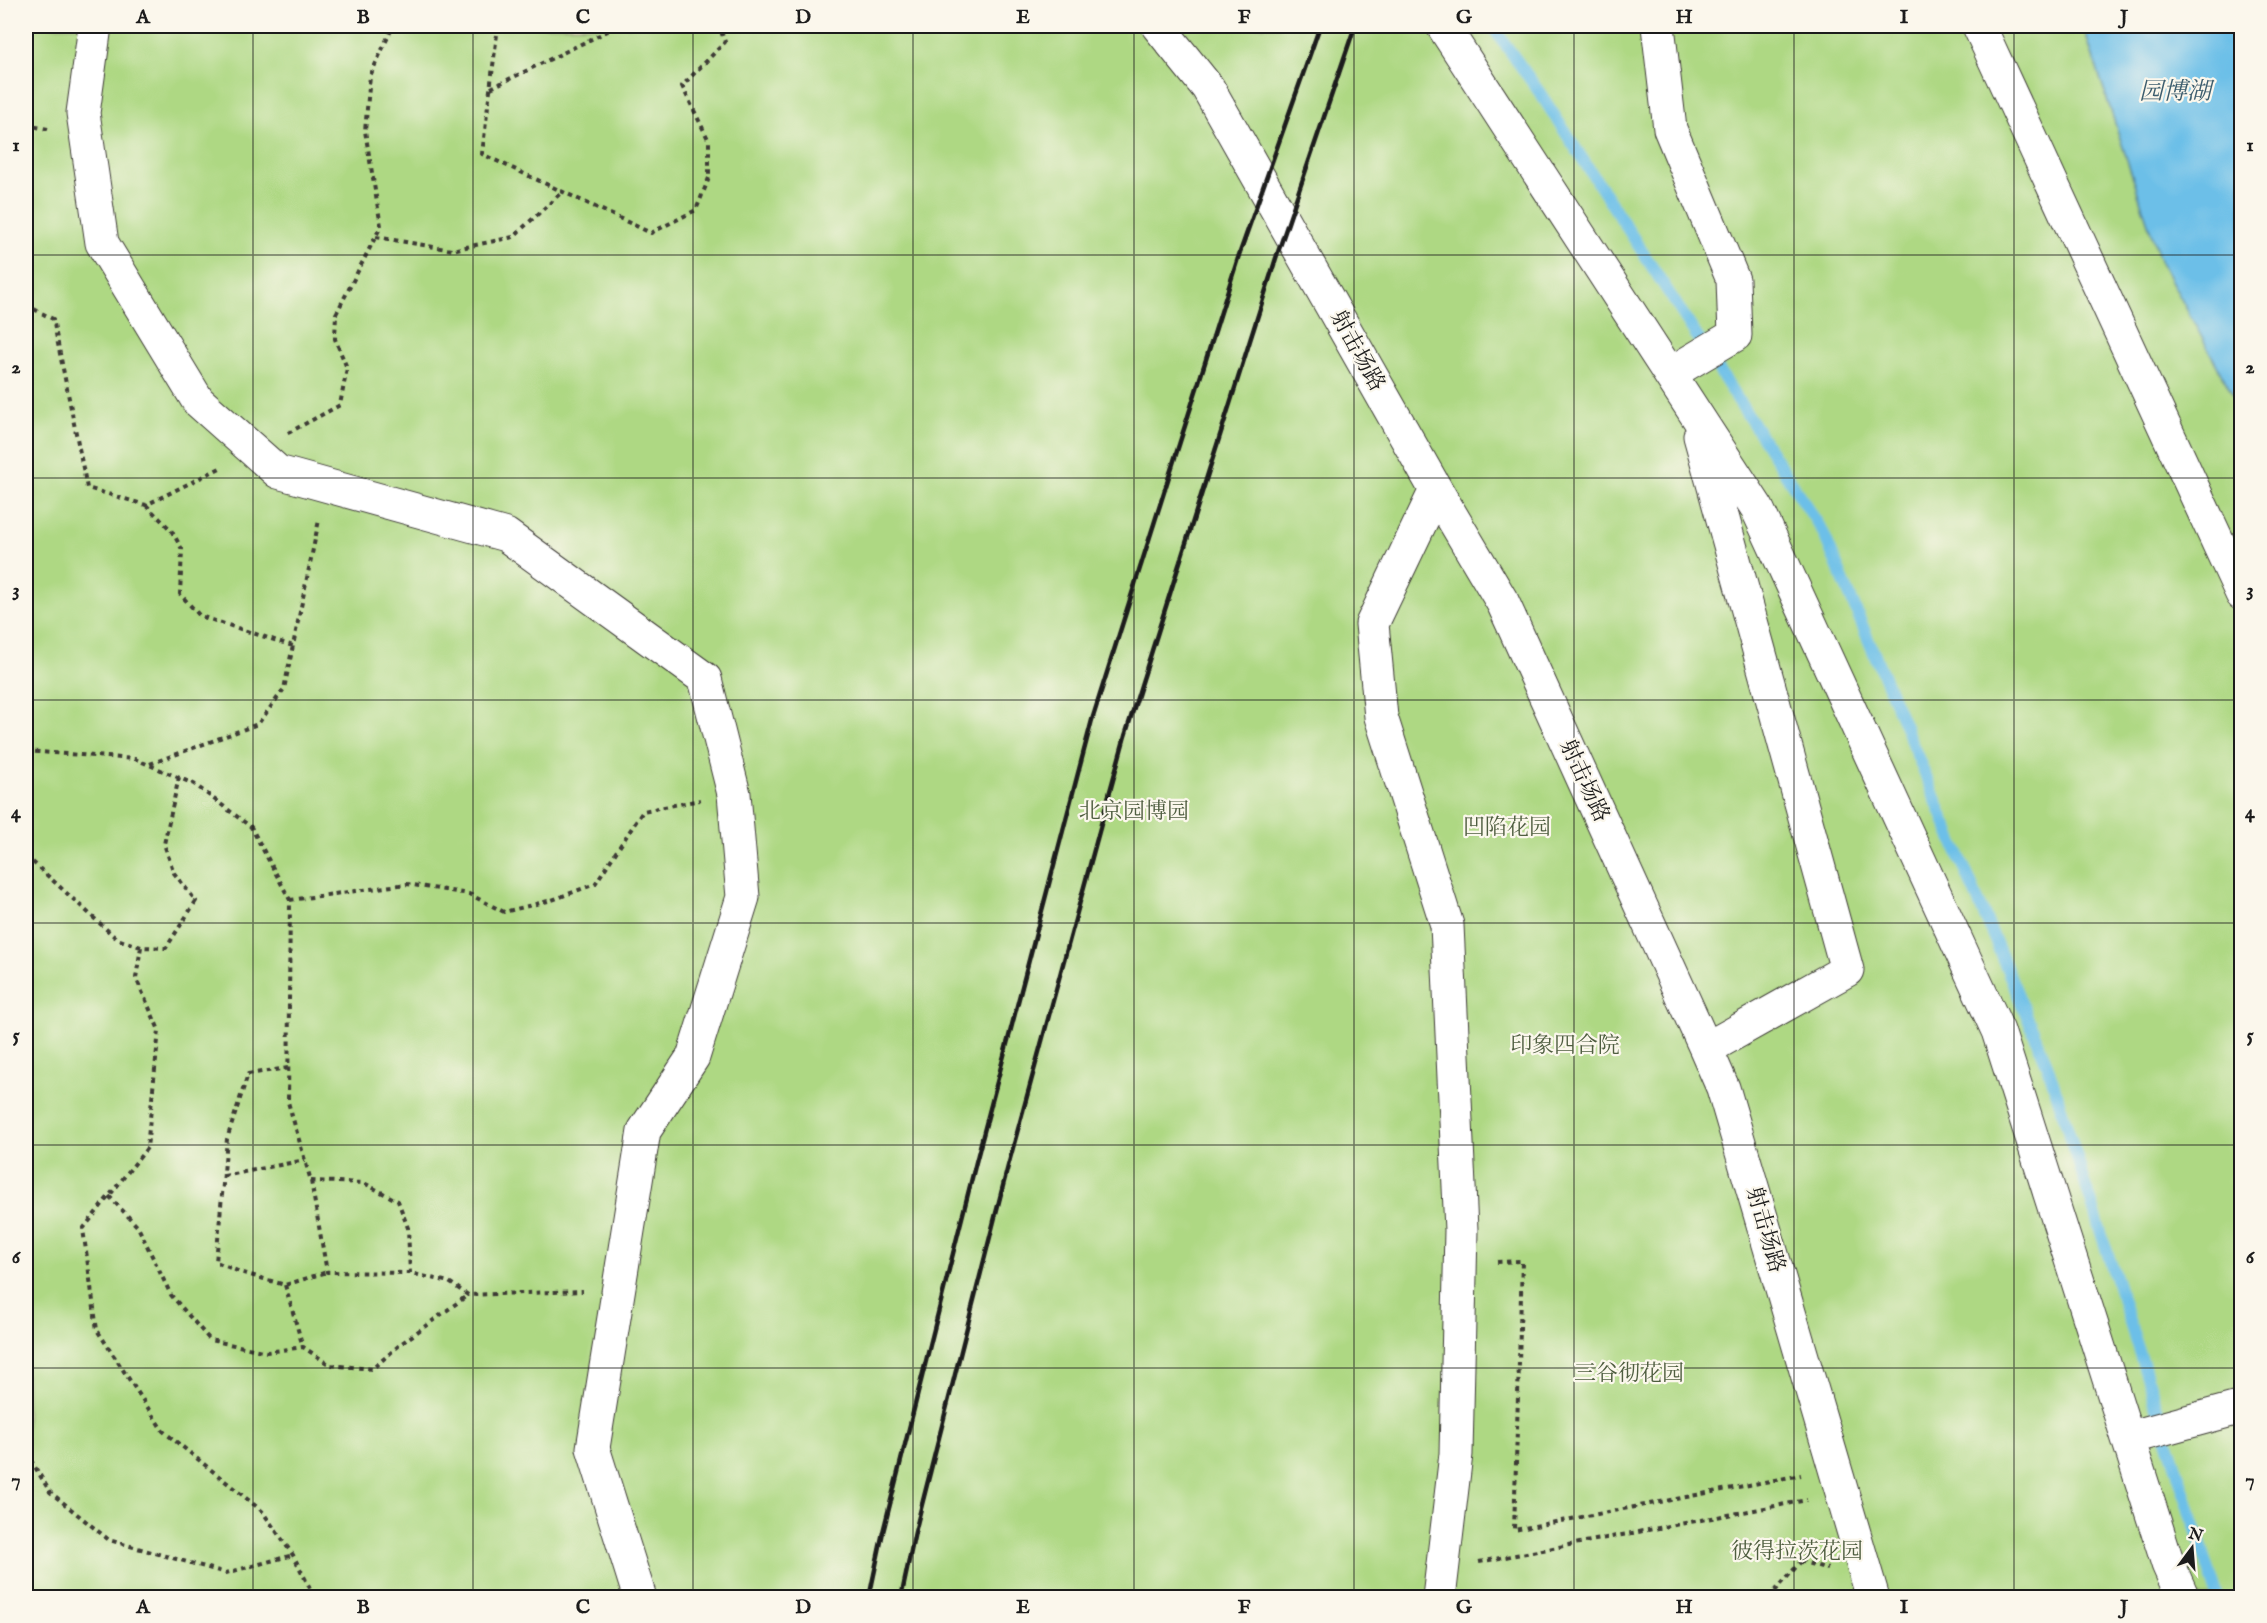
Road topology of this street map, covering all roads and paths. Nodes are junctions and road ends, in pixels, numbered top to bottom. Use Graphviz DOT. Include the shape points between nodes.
graph roads {
  1 [pos="95,26"];
  2 [pos="393,26"];
  3 [pos="498,26"];
  4 [pos="618,26"];
  5 [pos="719,26"];
  6 [pos="1158,26"];
  7 [pos="1443,26"];
  8 [pos="1658,26"];
  9 [pos="1978,26"];
  10 [pos="490,88"];
  11 [pos="562,191"];
  12 [pos="376,237"];
  13 [pos="26,305"];
  14 [pos="1671,373"];
  15 [pos="1691,404"];
  16 [pos="255,451"];
  17 [pos="326,486"];
  18 [pos="1436,490"];
  19 [pos="146,505"];
  20 [pos="2241,594"];
  21 [pos="293,646"];
  22 [pos="26,751"];
  23 [pos="149,765"];
  24 [pos="179,777"];
  25 [pos="734,794"];
  26 [pos="26,856"];
  27 [pos="290,900"];
  28 [pos="141,947"];
  29 [pos="1706,1049"];
  30 [pos="288,1068"];
  31 [pos="305,1160"];
  32 [pos="224,1176"];
  33 [pos="311,1181"];
  34 [pos="109,1196"];
  35 [pos="1460,1265"];
  36 [pos="327,1272"];
  37 [pos="410,1273"];
  38 [pos="285,1285"];
  39 [pos="619,1290"];
  40 [pos="468,1294"];
  41 [pos="303,1347"];
  42 [pos="2241,1407"];
  43 [pos="2128,1438"];
  44 [pos="26,1452"];
  45 [pos="1806,1474"];
  46 [pos="1846,1501"];
  47 [pos="292,1555"];
  48 [pos="1441,1583"];
  49 [pos="315,1598"];
  50 [pos="640,1598"];
  51 [pos="1769,1598"];
  52 [pos="1873,1598"];
  53 [pos="2183,1598"];
  1 -- 16 [label="street" via="82,113 102,243 198,401"];
  2 -- 12 [label="path" via="370,76 365,131 381,226"];
  3 -- 10 [label="path"];
  4 -- 10 [label="path"];
  5 -- 11 [label="path" via="725,42 682,86 709,141 709,178 696,210 651,233"];
  6 -- 18 [label="street, 射击场路" via="1208,88"];
  7 -- 14 [label="street"];
  8 -- 14 [label="street" via="1670,129 1733,280 1735,335"];
  9 -- 20 [label="street"];
  10 -- 11 [label="path" via="482,154"];
  11 -- 12 [label="path" via="513,237 452,250"];
  12 -- 16 [label="path" via="336,314 335,339 347,368 340,405"];
  13 -- 19 [label="path" via="53,318 87,488"];
  14 -- 15 [label="street"];
  15 -- 29 [label="street" via="1847,970"];
  15 -- 43 [label="street" via="1757,508 1998,1031"];
  16 -- 17 [label="street" via="278,472"];
  16 -- 19 [label="path"];
  17 -- 21 [label="path"];
  17 -- 25 [label="street" via="506,535 705,679"];
  18 -- 29 [label="street, 射击场路" via="1503,603"];
  18 -- 35 [label="street" via="1372,624 1382,717 1447,925"];
  19 -- 21 [label="path" via="171,530 182,549 180,594 200,616"];
  21 -- 23 [label="path" via="284,689 258,724"];
  22 -- 23 [label="path" via="135,759"];
  23 -- 24 [label="path"];
  24 -- 27 [label="path" via="251,827"];
  24 -- 28 [label="path" via="164,844 174,873 196,901 166,948"];
  25 -- 27 [label="path" via="643,811 595,884 504,912 469,894 407,884"];
  25 -- 39 [label="street" via="743,897 693,1057 644,1131"];
  26 -- 28 [label="path" via="117,939"];
  27 -- 30 [label="path"];
  28 -- 34 [label="path" via="136,978 159,1030 147,1148"];
  29 -- 46 [label="street, 射击场路" via="1723,1088"];
  30 -- 31 [label="path" via="288,1102"];
  30 -- 32 [label="path" via="248,1074 227,1139"];
  31 -- 32 [label="path"];
  31 -- 33 [label="path"];
  32 -- 38 [label="path" via="216,1262"];
  33 -- 36 [label="path"];
  33 -- 37 [label="path" via="364,1183 398,1201 408,1228"];
  34 -- 41 [label="path" via="138,1227 171,1295 210,1340 267,1352"];
  34 -- 47 [label="path" via="82,1229 97,1330 163,1431 262,1511"];
  35 -- 45 [label="path" via="1522,1261 1514,1530"];
  35 -- 48 [label="street" via="1456,1454"];
  36 -- 37 [label="path"];
  36 -- 38 [label="path"];
  37 -- 40 [label="path" via="449,1282"];
  38 -- 41 [label="path"];
  39 -- 40 [label="path"];
  39 -- 50 [label="street" via="593,1448"];
  40 -- 41 [label="path" via="372,1369 330,1365"];
  42 -- 43 [label="street"];
  43 -- 53 [label="street" via="2168,1564"];
  44 -- 47 [label="path" via="50,1492 109,1540 226,1574"];
  46 -- 48 [label="path"];
  46 -- 51 [label="path"];
  46 -- 52 [label="street, 射击场路"];
  47 -- 49 [label="path"];
}
